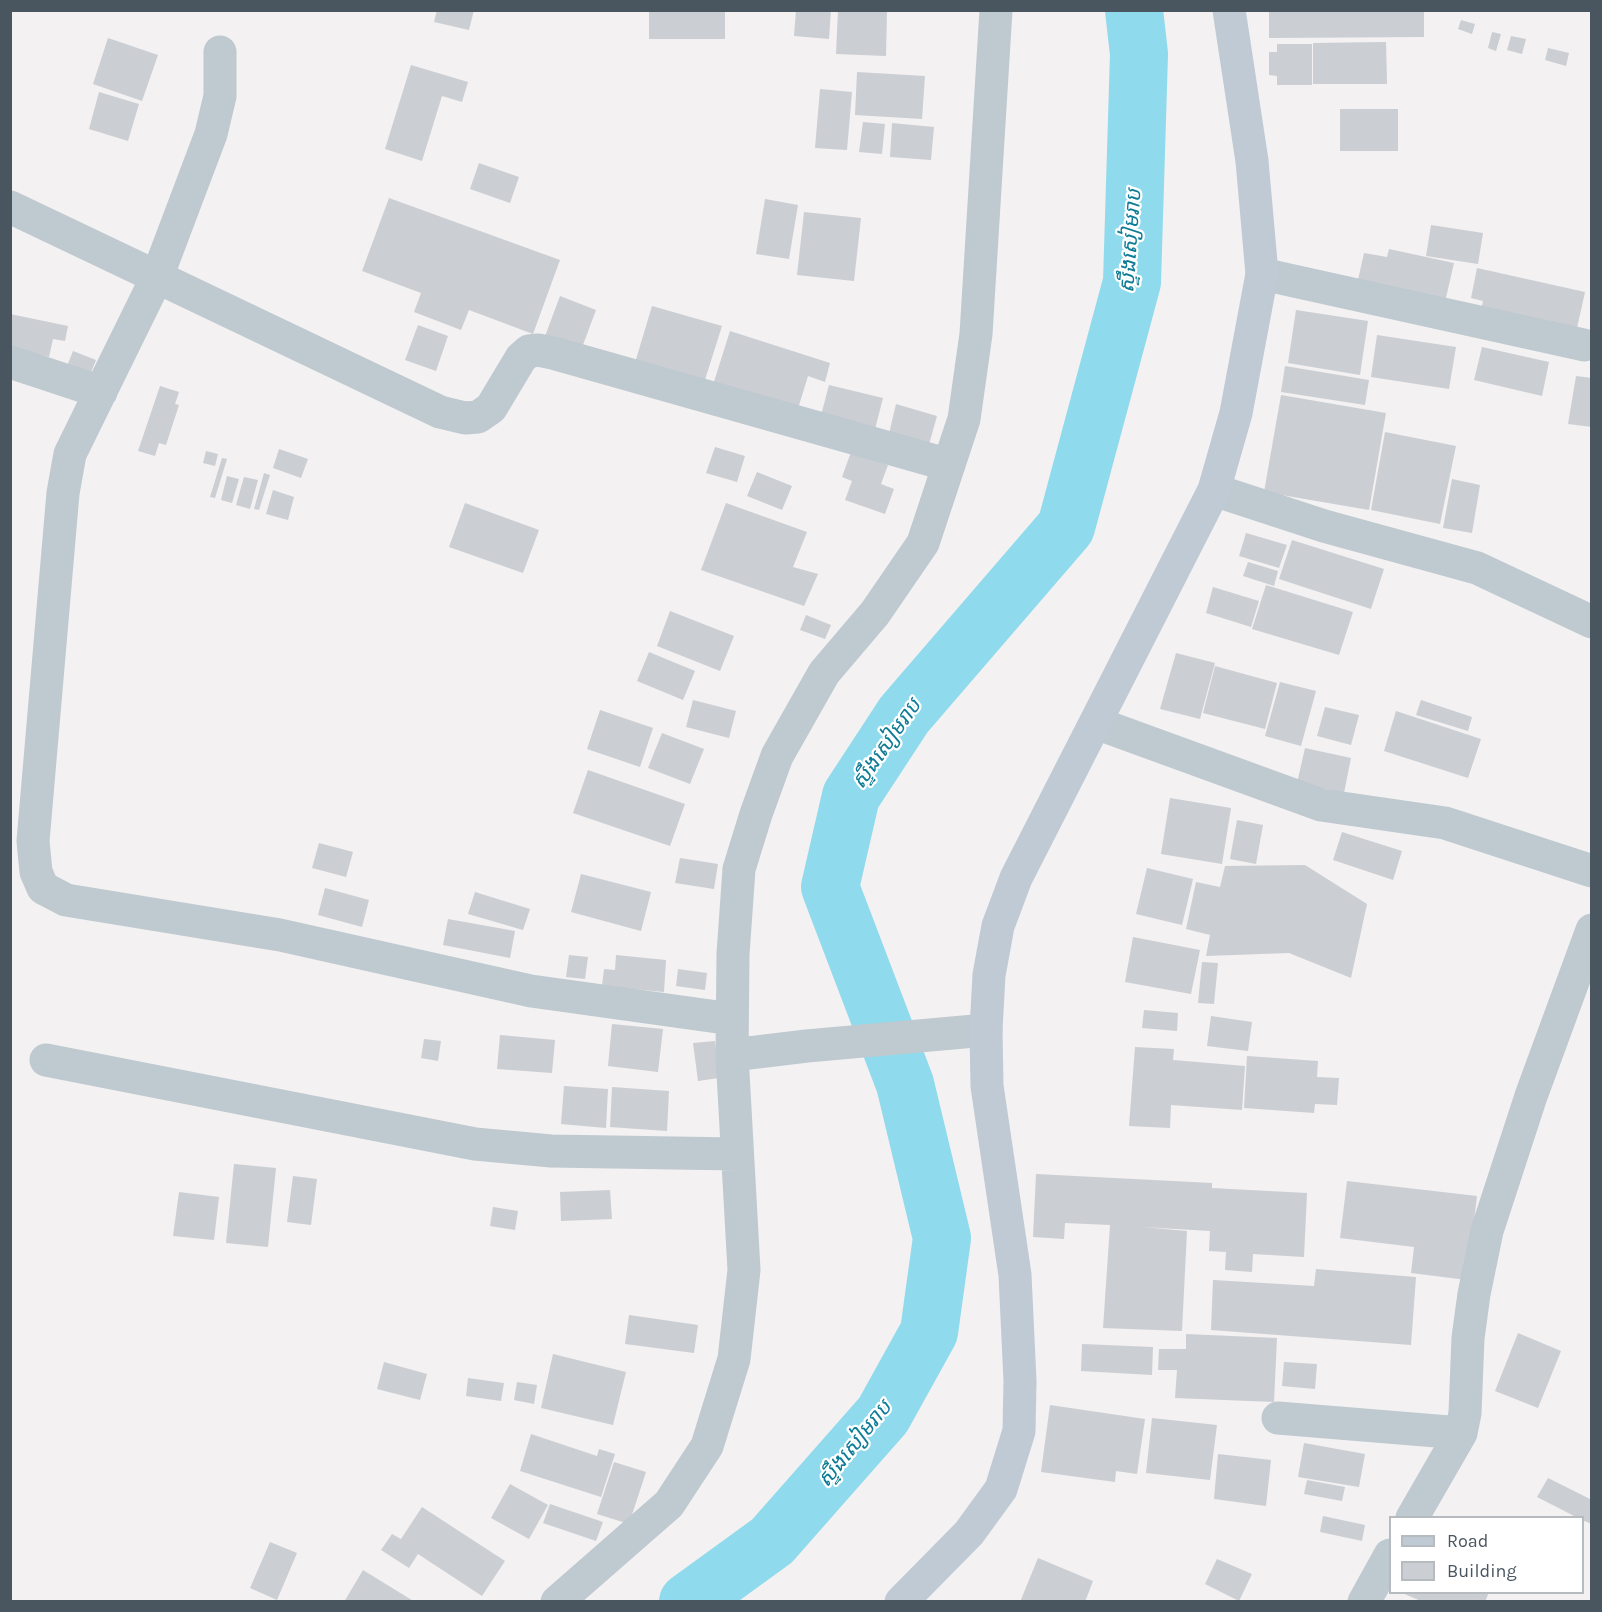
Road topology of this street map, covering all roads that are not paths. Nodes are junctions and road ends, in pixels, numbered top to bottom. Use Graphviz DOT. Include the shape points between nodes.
graph roads {
  1 [pos="996,10"];
  2 [pos="1229,10"];
  3 [pos="220,52"];
  4 [pos="10,207"];
  5 [pos="1262,274"];
  6 [pos="157,277"];
  7 [pos="1584,345"];
  8 [pos="10,363"];
  9 [pos="101,392"];
  10 [pos="948,465"];
  11 [pos="1214,490"];
  12 [pos="1592,622"];
  13 [pos="1096,723"];
  14 [pos="1592,871"];
  15 [pos="1592,930"];
  16 [pos="732,1019"];
  17 [pos="986,1030"];
  18 [pos="732,1055"];
  19 [pos="46,1060"];
  20 [pos="738,1154"];
  21 [pos="1278,1418"];
  22 [pos="1461,1433"];
  23 [pos="1413,1516"];
  24 [pos="1389,1558"];
  25 [pos="557,1602"];
  26 [pos="901,1602"];
  27 [pos="1364,1602"];
  1 -- 10 [label="street" via="976,334 964,419"];
  2 -- 5 [label="street" via="1252,161"];
  3 -- 6 [label="street" via="220,96 211,134"];
  4 -- 6 [label="street"];
  5 -- 7 [label="street"];
  5 -- 11 [label="street" via="1236,413"];
  6 -- 9 [label="street"];
  6 -- 10 [label="street" via="440,412 465,418 478,417 491,408 522,358 529,351 538,351"];
  8 -- 9 [label="street"];
  9 -- 16 [label="street" via="70,454 63,493 33,841 36,872 43,888 66,900 280,935 531,991"];
  10 -- 16 [label="street" via="923,543 875,613 824,673 777,756 739,869"];
  11 -- 12 [label="street" via="1324,526 1476,568"];
  11 -- 13 [label="street"];
  13 -- 14 [label="street" via="1321,805 1445,823"];
  13 -- 17 [label="street" via="1006,903 989,975"];
  15 -- 22 [label="street" via="1487,1231 1468,1338"];
  16 -- 18 [label="street"];
  17 -- 18 [label="street"];
  17 -- 26 [label="street" via="987,1086 1015,1275 1019,1431 1001,1489 969,1533"];
  18 -- 20 [label="street"];
  19 -- 20 [label="street" via="475,1144 551,1151"];
  20 -- 25 [label="street" via="744,1270 734,1359 707,1446 669,1504"];
  21 -- 22 [label="street"];
  22 -- 23 [label="street"];
  24 -- 27 [label="street"];
}
